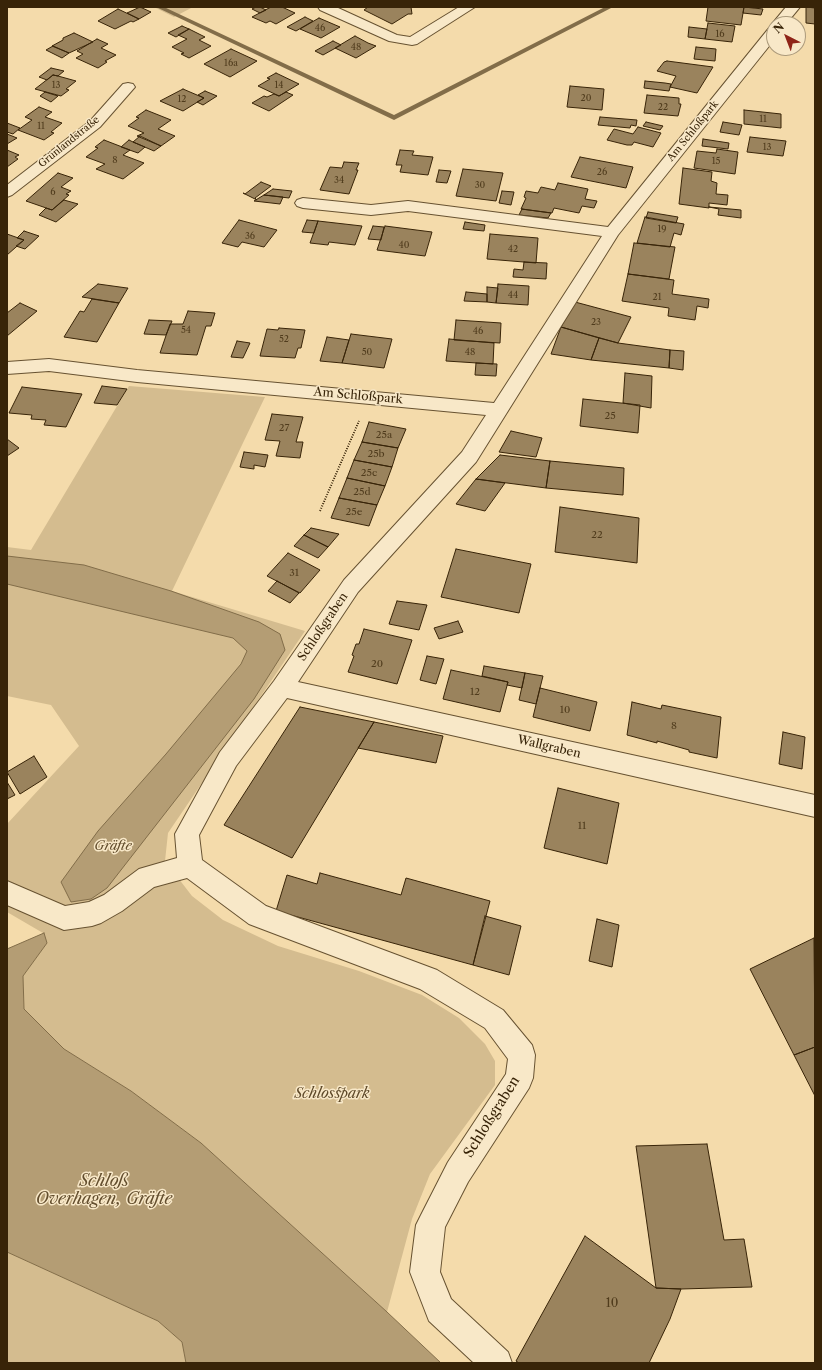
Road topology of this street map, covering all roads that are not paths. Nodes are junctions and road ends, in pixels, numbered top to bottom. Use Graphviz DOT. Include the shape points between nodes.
graph roads {
  1 [pos="325,7"];
  2 [pos="468,7"];
  3 [pos="793,7"];
  4 [pos="786,16"];
  5 [pos="766,41"];
  6 [pos="128,87"];
  7 [pos="7,192"];
  8 [pos="303,203"];
  9 [pos="612,232"];
  10 [pos="7,368"];
  11 [pos="500,410"];
  12 [pos="282,688"];
  13 [pos="815,806"];
  14 [pos="190,866"];
  15 [pos="7,893"];
  16 [pos="496,1363"];
  1 -- 2 [label="street" via="394,38 412,41"];
  3 -- 4 [label="street"];
  5 -- 9 [label="street, Am Schloßpark"];
  6 -- 7 [label="street, Grünlandstraße" via="95,124"];
  8 -- 9 [label="street" via="371,210 408,206"];
  9 -- 11 [label="street, Am Schloßpark"];
  10 -- 11 [label="street, Am Schloßpark" via="49,365 137,376"];
  11 -- 12 [label="street, Schloßgraben" via="469,457 351,586"];
  12 -- 13 [label="street, Wallgraben"];
  12 -- 14 [label="street, Schloßgraben" via="228,759 186,834"];
  14 -- 15 [label="street" via="148,877 113,903 92,914 64,918"];
  14 -- 16 [label="street, Schloßgraben" via="258,916 428,979 494,1019 522,1055 519,1078 458,1172 431,1225 425,1272 440,1310"];
}
